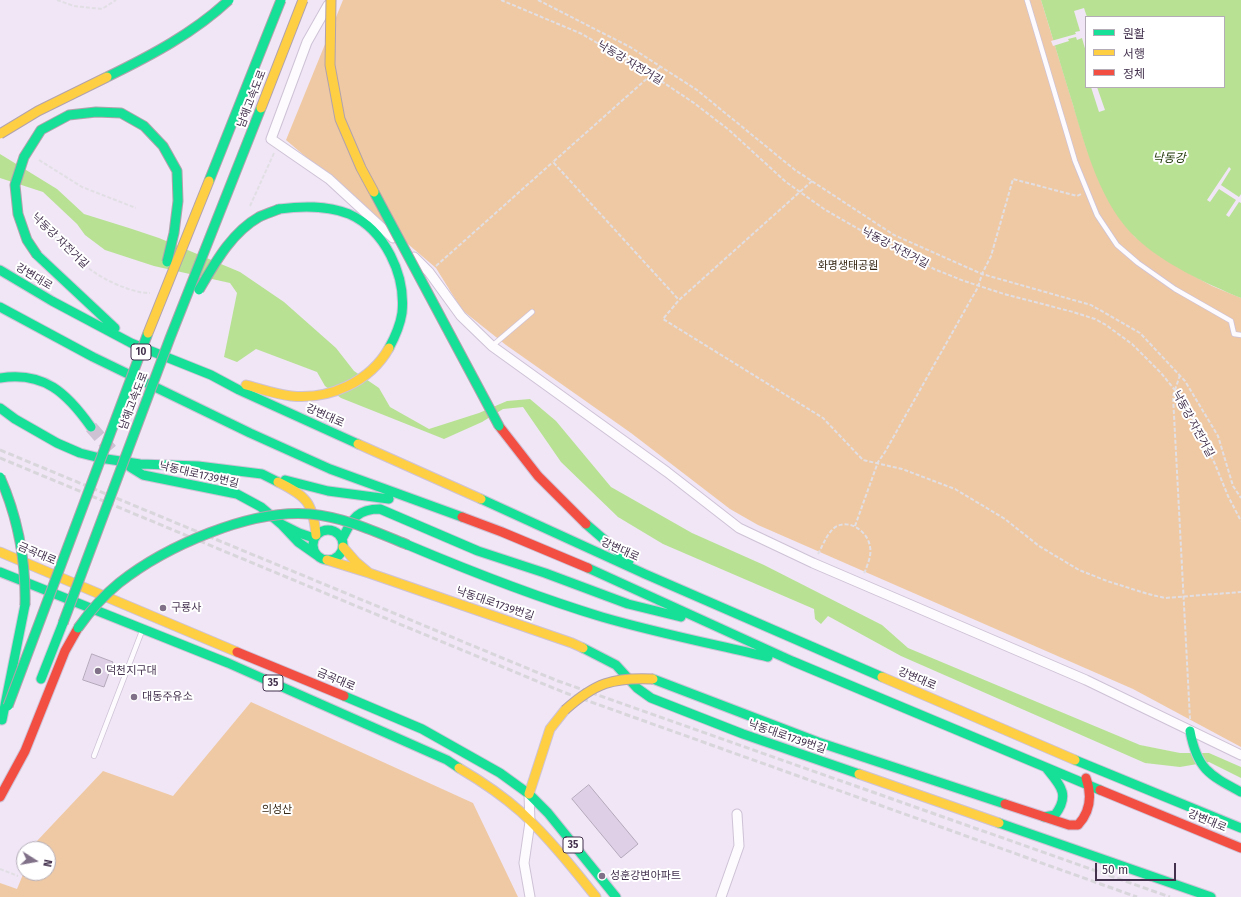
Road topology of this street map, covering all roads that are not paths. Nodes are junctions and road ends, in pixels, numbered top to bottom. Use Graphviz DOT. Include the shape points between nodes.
graph roads {
  1 [pos="229,0"];
  2 [pos="281,0"];
  3 [pos="304,0"];
  4 [pos="331,0"];
  5 [pos="1027,0"];
  6 [pos="0,134"];
  7 [pos="0,270"];
  8 [pos="0,307"];
  9 [pos="532,312"];
  10 [pos="148,334"];
  11 [pos="1241,335"];
  12 [pos="170,338"];
  13 [pos="131,344"];
  14 [pos="492,346"];
  15 [pos="211,376"];
  16 [pos="0,378"];
  17 [pos="0,408"];
  18 [pos="91,427"];
  19 [pos="130,467"];
  20 [pos="262,474"];
  21 [pos="0,477"];
  22 [pos="435,507"];
  23 [pos="281,524"];
  24 [pos="315,536"];
  25 [pos="342,543"];
  26 [pos="0,552"];
  27 [pos="318,556"];
  28 [pos="327,560"];
  29 [pos="0,572"];
  30 [pos="369,573"];
  31 [pos="645,574"];
  32 [pos="705,621"];
  33 [pos="145,622"];
  34 [pos="792,661"];
  35 [pos="39,686"];
  36 [pos="7,705"];
  37 [pos="1,723"];
  38 [pos="1190,731"];
  39 [pos="15,749"];
  40 [pos="1241,755"];
  41 [pos="94,756"];
  42 [pos="1075,760"];
  43 [pos="1047,768"];
  44 [pos="1089,786"];
  45 [pos="0,790"];
  46 [pos="1241,792"];
  47 [pos="529,794"];
  48 [pos="0,796"];
  49 [pos="737,814"];
  50 [pos="1044,817"];
  51 [pos="530,822"];
  52 [pos="1241,828"];
  53 [pos="1241,848"];
  54 [pos="530,897"];
  55 [pos="596,897"];
  56 [pos="616,897"];
  57 [pos="721,897"];
  58 [pos="1211,897"];
  1 -- 6 [label="main road, bridge" via="180,38"];
  2 -- 10 [label="main road, 남해고속도로 / 10, bridge"];
  3 -- 12 [label="main road, 남해고속도로 / 10, bridge"];
  4 -- 14 [label="street" via="307,42 271,139 329,179 429,272 461,316"];
  4 -- 31 [label="main road, bridge" via="330,65 340,119 361,168 499,426 538,476 590,528"];
  5 -- 11 [label="lane" via="1075,161 1097,215 1117,245 1138,264 1231,321 1234,334"];
  7 -- 13 [label="main road, 강변대로"];
  8 -- 22 [label="main road, 강변대로" via="93,357 250,433 330,469"];
  9 -- 14 [label="lane"];
  10 -- 13 [label="main road, bridge" via="174,233 178,201 177,171 163,146 144,126 121,113 69,115 42,130 24,157 15,185 18,214 27,240 37,254"];
  10 -- 36 [label="main road, 남해고속도로 / 10, bridge"];
  12 -- 15 [label="main road, bridge" via="219,256 243,229 258,218 279,209 301,206 350,215 375,232 395,266 402,294 402,309 394,341 374,369 342,389 292,396"];
  12 -- 35 [label="main road, 남해고속도로 / 10, bridge"];
  13 -- 15 [label="main road, 강변대로"];
  14 -- 38 [label="street" via="667,472 739,528 813,563 1086,680"];
  15 -- 31 [label="main road, 강변대로"];
  16 -- 18 [label="main road" via="34,378 52,385 82,414"];
  17 -- 20 [label="main road" via="70,449 100,458 140,464 198,466"];
  19 -- 23 [label="main road, 낙동대로1739번길" via="143,475 237,494 261,507"];
  20 -- 22 [label="main road" via="328,491"];
  20 -- 24 [label="main road" via="305,498 312,512"];
  21 -- 36 [label="main road, bridge" via="21,541 26,584 25,605"];
  22 -- 32 [label="main road, 강변대로" via="613,578"];
  23 -- 24 [label="main road" via="299,533"];
  23 -- 27 [label="main road" via="305,550"];
  24 -- 25 [label="main road" via="321,531 330,530 338,533"];
  24 -- 27 [label="main road" via="313,548"];
  25 -- 28 [label="main road" via="337,557"];
  25 -- 30 [label="main road" via="356,562"];
  25 -- 32 [label="main road" via="352,518 370,508 380,509 477,550 626,603 665,614"];
  26 -- 33 [label="main road, 금곡대로 / 35"];
  27 -- 28 [label="main road"];
  28 -- 30 [label="main road, 낙동대로1739번길"];
  29 -- 33 [label="main road, 금곡대로 / 35"];
  30 -- 58 [label="main road, 낙동대로1739번길" via="572,643 616,665 650,698 736,731"];
  31 -- 42 [label="main road, 강변대로"];
  32 -- 34 [label="main road, 강변대로"];
  33 -- 41 [label="lane"];
  33 -- 47 [label="main road, 금곡대로 / 35" via="422,729 500,773"];
  33 -- 51 [label="main road, 금곡대로 / 35" via="228,663 447,760 508,801"];
  34 -- 43 [label="main road, 강변대로"];
  34 -- 48 [label="main road, bridge" via="743,652 602,617 500,582 349,521 316,515 290,514 250,520 192,540 146,564 112,589 93,607 65,651 25,751"];
  36 -- 37 [label="main road, 남해고속도로"];
  38 -- 40 [label="street"];
  38 -- 46 [label="main road" via="1192,744 1201,765 1213,777"];
  39 -- 45 [label="main road"];
  42 -- 44 [label="main road"];
  42 -- 52 [label="main road, 강변대로"];
  43 -- 44 [label="main road, 강변대로"];
  43 -- 50 [label="main road" via="1061,786 1064,799 1055,815"];
  44 -- 50 [label="main road" via="1088,810 1085,820 1078,825 1069,825"];
  44 -- 53 [label="main road, 강변대로"];
  47 -- 50 [label="main road, bridge" via="550,729 565,710 582,694 602,683 635,677 653,679 818,742"];
  47 -- 51 [label="street"];
  47 -- 56 [label="main road, 금곡대로 / 35" via="548,813"];
  49 -- 57 [label="street" via="739,846"];
  51 -- 54 [label="street" via="524,863"];
  51 -- 55 [label="main road, 금곡대로 / 35" via="575,870"];
}
